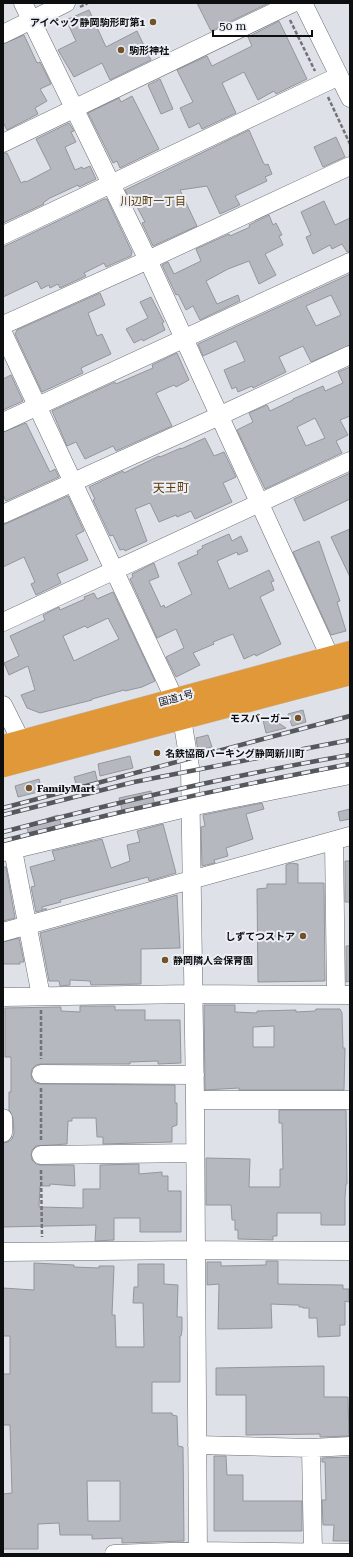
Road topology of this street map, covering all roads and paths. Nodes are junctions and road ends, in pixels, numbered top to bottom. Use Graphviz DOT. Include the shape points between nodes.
graph roads {
  1 [pos="23,3"];
  2 [pos="66,3"];
  3 [pos="293,3"];
  4 [pos="303,3"];
  5 [pos="31,20"];
  6 [pos="3,34"];
  7 [pos="339,76"];
  8 [pos="350,98"];
  9 [pos="75,109"];
  10 [pos="3,143"];
  11 [pos="350,166"];
  12 [pos="112,184"];
  13 [pos="3,235"];
  14 [pos="148,260"];
  15 [pos="350,262"];
  16 [pos="3,325"];
  17 [pos="3,333"];
  18 [pos="184,339"];
  19 [pos="350,355"];
  20 [pos="38,407"];
  21 [pos="219,416"];
  22 [pos="3,422"];
  23 [pos="350,461"];
  24 [pos="74,483"];
  25 [pos="259,504"];
  26 [pos="3,514"];
  27 [pos="115,571"];
  28 [pos="3,622"];
  29 [pos="340,654"];
  30 [pos="350,674"];
  31 [pos="174,698"];
  32 [pos="3,705"];
  33 [pos="182,719"];
  34 [pos="17,749"];
  35 [pos="3,766"];
  36 [pos="350,775"];
  37 [pos="190,806"];
  38 [pos="342,839"];
  39 [pos="8,851"];
  40 [pos="191,880"];
  41 [pos="28,925"];
  42 [pos="3,932"];
  43 [pos="192,994"];
  44 [pos="343,995"];
  45 [pos="41,996"];
  46 [pos="3,997"];
  47 [pos="41,1074"];
  48 [pos="195,1075"];
  49 [pos="195,1100"];
  50 [pos="350,1100"];
  51 [pos="3,1118"];
  52 [pos="3,1133"];
  53 [pos="195,1153"];
  54 [pos="41,1155"];
  55 [pos="195,1250"];
  56 [pos="350,1251"];
  57 [pos="3,1252"];
  58 [pos="42,1252"];
  59 [pos="197,1445"];
  60 [pos="350,1446"];
  61 [pos="311,1448"];
  62 [pos="197,1553"];
  63 [pos="313,1553"];
  64 [pos="346,1553"];
  65 [pos="114,1554"];
  1 -- 5 [label="street"];
  2 -- 5 [label="street"];
  3 -- 9 [label="street"];
  4 -- 7 [label="street"];
  5 -- 6 [label="street"];
  5 -- 9 [label="street"];
  7 -- 8 [label="street"];
  7 -- 12 [label="street"];
  9 -- 10 [label="street"];
  9 -- 12 [label="street"];
  11 -- 14 [label="street"];
  12 -- 13 [label="street"];
  12 -- 14 [label="street"];
  14 -- 16 [label="street"];
  14 -- 18 [label="street"];
  15 -- 18 [label="street"];
  17 -- 20 [label="street"];
  18 -- 20 [label="street"];
  18 -- 21 [label="street"];
  19 -- 21 [label="street"];
  20 -- 22 [label="street"];
  20 -- 24 [label="street"];
  21 -- 24 [label="street"];
  21 -- 25 [label="street"];
  23 -- 25 [label="street"];
  24 -- 26 [label="street"];
  24 -- 27 [label="street"];
  25 -- 27 [label="street"];
  25 -- 29 [label="street"];
  27 -- 28 [label="street"];
  27 -- 31 [label="street"];
  29 -- 31 [label="highway, 国道1号"];
  30 -- 33 [label="highway, 国道1号"];
  31 -- 33 [label="street"];
  31 -- 34 [label="highway, 国道1号"];
  32 -- 34 [label="street"];
  33 -- 34 [label="highway, 国道1号"];
  33 -- 37 [label="street" via="190,767"];
  34 -- 35 [label="highway, 国道1号"];
  36 -- 37 [label="street"];
  37 -- 39 [label="street"];
  37 -- 40 [label="street"];
  38 -- 40 [label="street"];
  38 -- 44 [label="street"];
  39 -- 41 [label="street"];
  40 -- 41 [label="street"];
  40 -- 43 [label="street"];
  41 -- 42 [label="street"];
  41 -- 45 [label="street"];
  43 -- 44 [label="street"];
  43 -- 45 [label="street"];
  43 -- 48 [label="street"];
  45 -- 46 [label="street"];
  45 -- 47 [label="path"];
  47 -- 48 [label="street"];
  47 -- 54 [label="path"];
  48 -- 49 [label="street"];
  49 -- 50 [label="street"];
  49 -- 53 [label="street"];
  51 -- 52 [label="street"];
  53 -- 54 [label="street"];
  53 -- 55 [label="street"];
  54 -- 58 [label="path"];
  55 -- 56 [label="street"];
  55 -- 58 [label="street"];
  55 -- 59 [label="street"];
  57 -- 58 [label="street"];
  59 -- 61 [label="street"];
  59 -- 62 [label="street"];
  60 -- 61 [label="street"];
  61 -- 63 [label="street"];
  62 -- 63 [label="street"];
  62 -- 65 [label="street"];
  63 -- 64 [label="street"];
}
